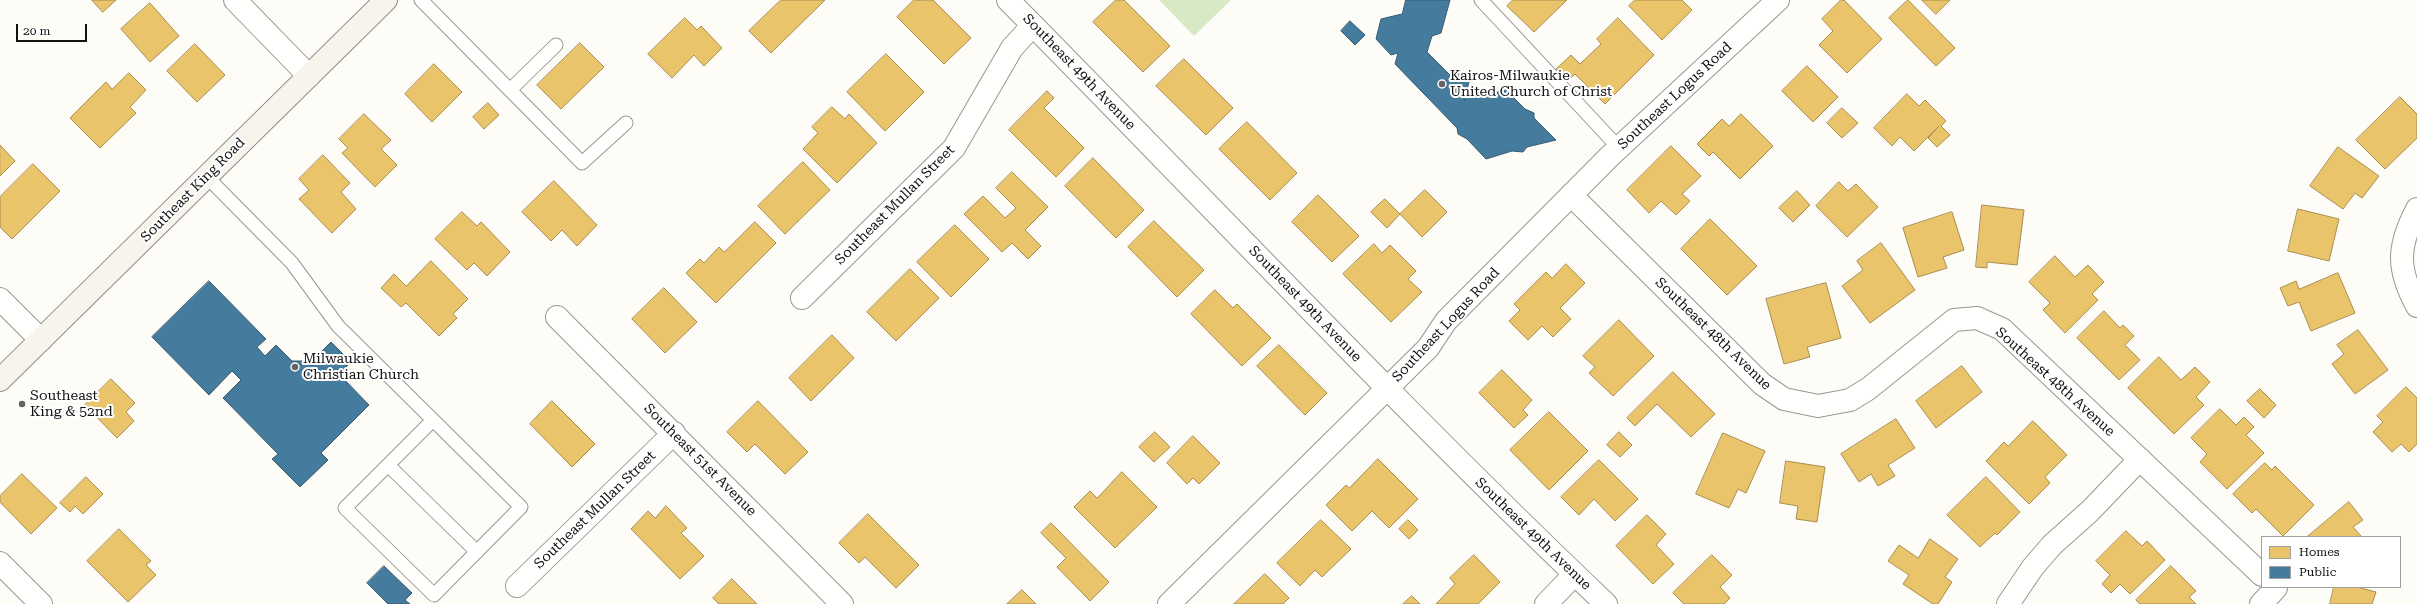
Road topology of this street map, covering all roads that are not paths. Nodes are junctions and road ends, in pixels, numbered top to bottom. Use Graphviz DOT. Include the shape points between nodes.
graph roads {
  1 [pos="235,0"];
  2 [pos="386,0"];
  3 [pos="421,0"];
  4 [pos="1008,0"];
  5 [pos="1481,0"];
  6 [pos="1778,0"];
  7 [pos="1033,25"];
  8 [pos="556,45"];
  9 [pos="309,76"];
  10 [pos="510,90"];
  11 [pos="626,123"];
  12 [pos="1619,148"];
  13 [pos="207,177"];
  14 [pos="1571,195"];
  15 [pos="2417,209"];
  16 [pos="802,298"];
  17 [pos="0,299"];
  18 [pos="2417,306"];
  19 [pos="557,318"];
  20 [pos="41,340"];
  21 [pos="0,380"];
  22 [pos="1387,389"];
  23 [pos="433,420"];
  24 [pos="674,434"];
  25 [pos="2140,459"];
  26 [pos="388,465"];
  27 [pos="477,552"];
  28 [pos="0,563"];
  29 [pos="2261,574"];
  30 [pos="1574,575"];
  31 [pos="517,586"];
  32 [pos="2269,588"];
  33 [pos="40,604"];
  34 [pos="842,604"];
  35 [pos="1169,604"];
  36 [pos="1546,604"];
  37 [pos="1606,604"];
  38 [pos="2008,604"];
  39 [pos="2260,604"];
  1 -- 9 [label="street"];
  2 -- 9 [label="main road, Southeast King Road"];
  3 -- 10 [label="lane"];
  4 -- 7 [label="street, Southeast 49th Avenue"];
  5 -- 12 [label="lane"];
  6 -- 12 [label="street, Southeast Logus Road"];
  7 -- 16 [label="street, Southeast Mullan Street" via="1012,48 954,148"];
  7 -- 22 [label="street, Southeast 49th Avenue"];
  8 -- 10 [label="lane"];
  9 -- 13 [label="main road, Southeast King Road"];
  10 -- 11 [label="lane" via="582,164"];
  12 -- 14 [label="street, Southeast Logus Road"];
  13 -- 20 [label="main road, Southeast King Road"];
  13 -- 23 [label="lane" via="292,263 338,326"];
  14 -- 22 [label="street, Southeast Logus Road" via="1446,321 1428,348"];
  14 -- 25 [label="street, Southeast 48th Avenue" via="1762,384 1784,399 1818,406 1850,400 1868,389 1954,320 1977,318 2002,329"];
  15 -- 18 [label="street" via="2407,228 2402,250 2405,284"];
  17 -- 20 [label="street"];
  19 -- 24 [label="street, Southeast 51st Avenue"];
  20 -- 21 [label="main road, Southeast King Road"];
  22 -- 30 [label="street, Southeast 49th Avenue"];
  22 -- 35 [label="street, Southeast Logus Road"];
  23 -- 26 [label="lane"];
  23 -- 27 [label="lane" via="521,507"];
  24 -- 31 [label="street, Southeast Mullan Street"];
  24 -- 34 [label="street, Southeast 51st Avenue"];
  25 -- 29 [label="street, Southeast 48th Avenue"];
  25 -- 38 [label="street" via="2090,511 2052,545 2033,567"];
  26 -- 27 [label="lane"];
  26 -- 27 [label="lane" via="345,508 356,519 434,595"];
  28 -- 33 [label="street"];
  30 -- 36 [label="street"];
  30 -- 37 [label="street, Southeast 49th Avenue"];
  32 -- 39 [label="street"];
}
